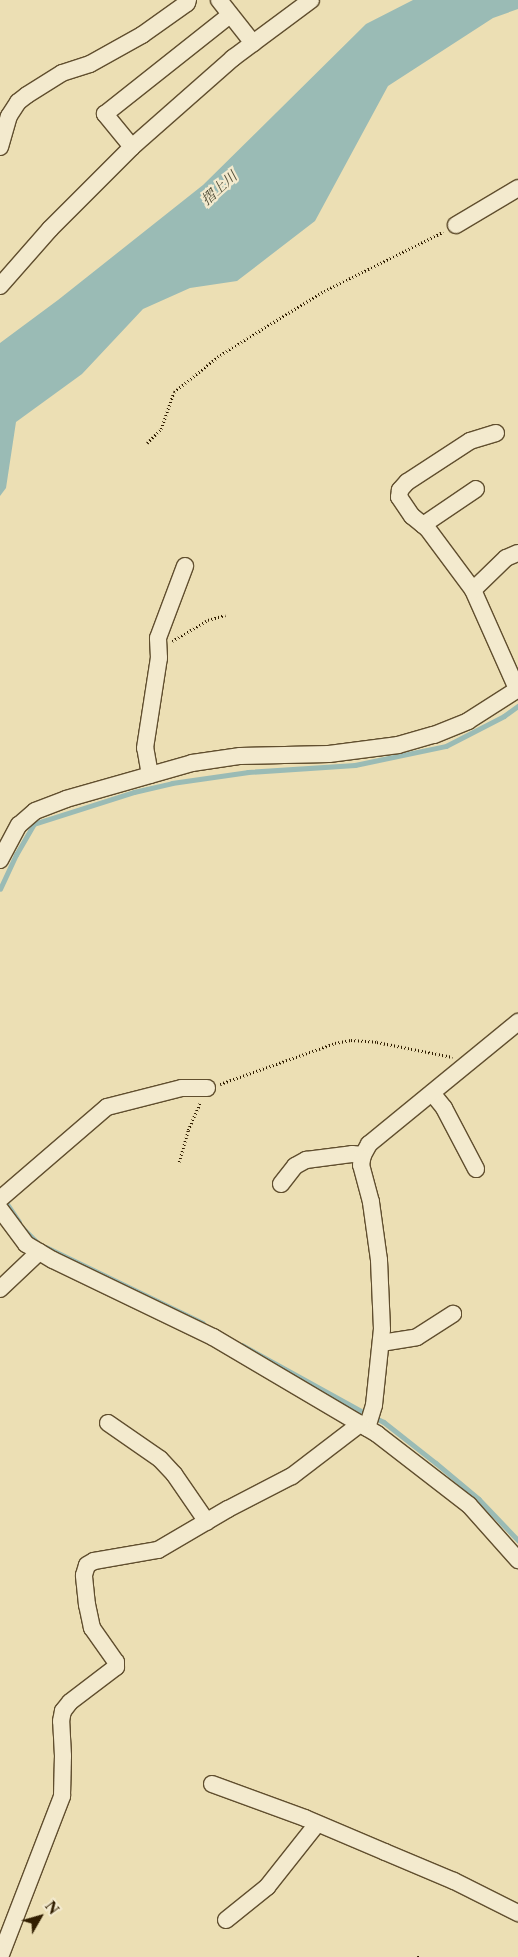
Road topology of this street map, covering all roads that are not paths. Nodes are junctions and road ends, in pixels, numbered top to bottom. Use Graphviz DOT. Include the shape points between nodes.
graph roads {
  1 [pos="188,0"];
  2 [pos="311,0"];
  3 [pos="226,5"];
  4 [pos="253,44"];
  5 [pos="132,147"];
  6 [pos="0,148"];
  7 [pos="518,188"];
  8 [pos="456,225"];
  9 [pos="0,286"];
  10 [pos="496,433"];
  11 [pos="476,489"];
  12 [pos="423,525"];
  13 [pos="518,553"];
  14 [pos="185,566"];
  15 [pos="473,590"];
  16 [pos="518,689"];
  17 [pos="150,775"];
  18 [pos="0,860"];
  19 [pos="518,1022"];
  20 [pos="208,1088"];
  21 [pos="432,1093"];
  22 [pos="363,1155"];
  23 [pos="476,1169"];
  24 [pos="281,1184"];
  25 [pos="2,1201"];
  26 [pos="39,1252"];
  27 [pos="0,1289"];
  28 [pos="453,1314"];
  29 [pos="381,1342"];
  30 [pos="108,1423"];
  31 [pos="365,1425"];
  32 [pos="207,1522"];
  33 [pos="518,1560"];
  34 [pos="212,1784"];
  35 [pos="317,1824"];
  36 [pos="518,1913"];
  37 [pos="226,1920"];
  38 [pos="0,1957"];
  1 -- 6 [label="street" via="142,35 90,64 62,73 27,94 9,116"];
  2 -- 4 [label="street"];
  3 -- 4 [label="street"];
  3 -- 5 [label="street" via="105,114"];
  4 -- 5 [label="street"];
  5 -- 9 [label="street" via="50,229"];
  7 -- 8 [label="street"];
  10 -- 12 [label="street" via="470,441 402,486 401,503"];
  11 -- 12 [label="street"];
  12 -- 15 [label="street"];
  13 -- 15 [label="street" via="506,558"];
  14 -- 17 [label="street" via="158,638 159,658 145,748"];
  15 -- 16 [label="street"];
  16 -- 17 [label="street" via="468,721 398,746 329,754 240,756 192,763"];
  17 -- 18 [label="street" via="35,811 19,825"];
  19 -- 21 [label="street"];
  20 -- 25 [label="street" via="182,1088 107,1107"];
  21 -- 22 [label="street" via="369,1144"];
  21 -- 23 [label="street" via="444,1108"];
  22 -- 24 [label="street" via="306,1160 295,1166"];
  22 -- 29 [label="street" via="361,1165 371,1202 379,1260"];
  25 -- 26 [label="street" via="26,1244"];
  26 -- 27 [label="street"];
  26 -- 31 [label="street" via="213,1337"];
  28 -- 29 [label="street" via="417,1337"];
  29 -- 31 [label="street" via="374,1405"];
  30 -- 32 [label="street" via="160,1458"];
  31 -- 32 [label="street" via="292,1476"];
  31 -- 33 [label="street" via="469,1504"];
  32 -- 38 [label="street" via="158,1550 87,1565 84,1575 92,1628 116,1662 116,1667 70,1702 64,1711 61,1721 62,1796"];
  34 -- 35 [label="street"];
  35 -- 36 [label="street"];
  35 -- 37 [label="street" via="268,1887"];
}
